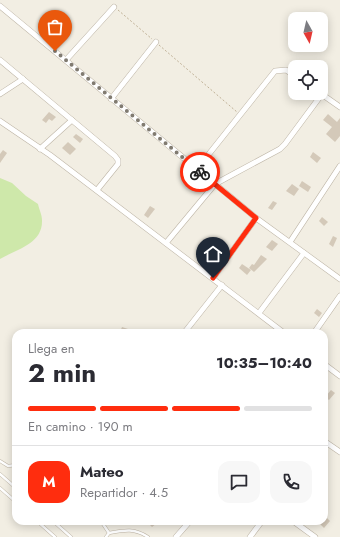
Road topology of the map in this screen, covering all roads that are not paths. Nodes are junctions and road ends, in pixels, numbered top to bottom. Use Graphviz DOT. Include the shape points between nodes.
graph roads {
  1 [pos="0,6"];
  2 [pos="114,7"];
  3 [pos="156,42"];
  4 [pos="0,60"];
  5 [pos="66,60"];
  6 [pos="288,71"];
  7 [pos="22,79"];
  8 [pos="0,94"];
  9 [pos="112,99"];
  10 [pos="328,99"];
  11 [pos="317,100"];
  12 [pos="340,107"];
  13 [pos="72,120"];
  14 [pos="0,121"];
  15 [pos="40,149"];
  16 [pos="340,166"];
  17 [pos="197,169"];
  18 [pos="215,184"];
  19 [pos="97,190"];
  20 [pos="256,218"];
  21 [pos="290,242"];
  22 [pos="166,243"];
  23 [pos="304,253"];
  24 [pos="339,277"];
  25 [pos="213,278"];
  26 [pos="222,285"];
  27 [pos="340,296"];
  28 [pos="260,314"];
  29 [pos="187,329"];
  30 [pos="279,329"];
  31 [pos="317,329"];
  32 [pos="328,367"];
  33 [pos="340,376"];
  34 [pos="328,444"];
  35 [pos="340,452"];
  36 [pos="0,461"];
  37 [pos="12,466"];
  38 [pos="0,474"];
  39 [pos="12,484"];
  40 [pos="0,488"];
  41 [pos="12,498"];
  42 [pos="42,525"];
  43 [pos="58,525"];
  44 [pos="104,525"];
  45 [pos="186,525"];
  46 [pos="259,525"];
  47 [pos="298,525"];
  48 [pos="109,533"];
  49 [pos="55,537"];
  50 [pos="71,537"];
  51 [pos="106,537"];
  52 [pos="148,537"];
  53 [pos="176,537"];
  54 [pos="250,537"];
  55 [pos="315,537"];
  1 -- 5 [label="street"];
  2 -- 5 [label="street"];
  3 -- 9 [label="street"];
  4 -- 7 [label="street"];
  5 -- 9 [label="street"];
  6 -- 17 [label="street" via="275,71"];
  7 -- 8 [label="street"];
  7 -- 13 [label="street"];
  9 -- 17 [label="street"];
  10 -- 12 [label="street"];
  11 -- 18 [label="street" via="280,149"];
  13 -- 15 [label="street"];
  13 -- 19 [label="street" via="118,160 115,169"];
  14 -- 15 [label="street"];
  15 -- 19 [label="street"];
  16 -- 21 [label="street"];
  17 -- 18 [label="street"];
  18 -- 20 [label="street"];
  18 -- 22 [label="street"];
  19 -- 22 [label="street"];
  20 -- 21 [label="street"];
  20 -- 25 [label="street"];
  21 -- 23 [label="street"];
  22 -- 25 [label="street"];
  23 -- 24 [label="street"];
  23 -- 28 [label="street"];
  25 -- 26 [label="street"];
  26 -- 28 [label="street"];
  26 -- 29 [label="street"];
  27 -- 31 [label="street"];
  28 -- 30 [label="street"];
  32 -- 33 [label="street"];
  34 -- 35 [label="street"];
  36 -- 37 [label="lane"];
  38 -- 39 [label="lane"];
  40 -- 41 [label="lane"];
  42 -- 49 [label="lane"];
  43 -- 50 [label="lane"];
  44 -- 48 [label="lane"];
  45 -- 53 [label="street"];
  46 -- 54 [label="street"];
  47 -- 55 [label="street"];
  48 -- 51 [label="lane"];
  48 -- 52 [label="lane" via="131,530"];
}
